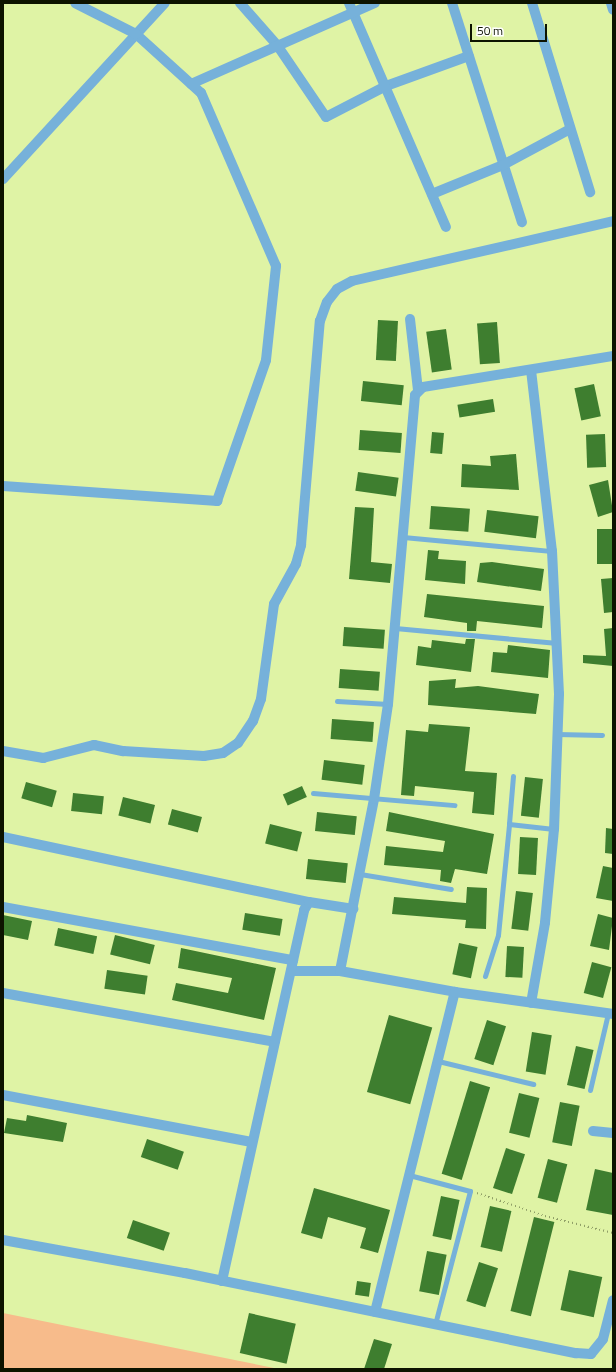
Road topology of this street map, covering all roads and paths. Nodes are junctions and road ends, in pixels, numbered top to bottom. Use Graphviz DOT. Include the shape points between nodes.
graph roads {
  1 [pos="75,3"];
  2 [pos="165,3"];
  3 [pos="240,3"];
  4 [pos="375,3"];
  5 [pos="452,3"];
  6 [pos="532,3"];
  7 [pos="611,3"];
  8 [pos="352,7"];
  9 [pos="613,10"];
  10 [pos="136,34"];
  11 [pos="277,45"];
  12 [pos="469,56"];
  13 [pos="191,84"];
  14 [pos="386,86"];
  15 [pos="570,129"];
  16 [pos="503,165"];
  17 [pos="3,179"];
  18 [pos="590,192"];
  19 [pos="432,194"];
  20 [pos="613,221"];
  21 [pos="522,222"];
  22 [pos="446,227"];
  23 [pos="410,319"];
  24 [pos="613,356"];
  25 [pos="531,370"];
  26 [pos="418,390"];
  27 [pos="3,486"];
  28 [pos="403,537"];
  29 [pos="552,551"];
  30 [pos="395,628"];
  31 [pos="557,642"];
  32 [pos="337,701"];
  33 [pos="388,704"];
  34 [pos="557,734"];
  35 [pos="602,735"];
  36 [pos="3,751"];
  37 [pos="513,776"];
  38 [pos="313,793"];
  39 [pos="374,799"];
  40 [pos="454,805"];
  41 [pos="509,824"];
  42 [pos="554,829"];
  43 [pos="3,837"];
  44 [pos="360,874"];
  45 [pos="451,889"];
  46 [pos="309,902"];
  47 [pos="3,907"];
  48 [pos="353,909"];
  49 [pos="293,960"];
  50 [pos="290,971"];
  51 [pos="340,971"];
  52 [pos="485,976"];
  53 [pos="455,992"];
  54 [pos="3,993"];
  55 [pos="531,1002"];
  56 [pos="610,1013"];
  57 [pos="274,1042"];
  58 [pos="438,1061"];
  59 [pos="533,1084"];
  60 [pos="590,1090"];
  61 [pos="3,1095"];
  62 [pos="593,1131"];
  63 [pos="613,1133"];
  64 [pos="252,1142"];
  65 [pos="409,1175"];
  66 [pos="470,1191"];
  67 [pos="613,1233"];
  68 [pos="3,1240"];
  69 [pos="222,1281"];
  70 [pos="613,1300"];
  71 [pos="375,1312"];
  72 [pos="435,1324"];
  1 -- 10 [label="street"];
  2 -- 10 [label="street"];
  3 -- 11 [label="street"];
  4 -- 8 [label="street"];
  5 -- 12 [label="street"];
  6 -- 15 [label="street"];
  7 -- 9 [label="street"];
  8 -- 11 [label="street"];
  8 -- 14 [label="street"];
  10 -- 13 [label="street"];
  10 -- 17 [label="street"];
  11 -- 13 [label="street"];
  11 -- 14 [label="street" via="326,117"];
  12 -- 14 [label="street"];
  12 -- 16 [label="street"];
  13 -- 27 [label="street" via="201,93 276,266 266,360 217,501"];
  14 -- 19 [label="street"];
  15 -- 16 [label="street"];
  15 -- 18 [label="street"];
  16 -- 19 [label="street"];
  16 -- 21 [label="street"];
  19 -- 22 [label="street"];
  20 -- 36 [label="street" via="352,281 337,289 327,302 320,321 301,545 296,564 274,604 261,699 254,721 238,743 223,753 204,756 123,751 94,745 43,758"];
  23 -- 26 [label="street"];
  24 -- 25 [label="street"];
  25 -- 26 [label="street"];
  25 -- 29 [label="street"];
  26 -- 28 [label="street"];
  28 -- 29 [label="lane"];
  28 -- 30 [label="street"];
  29 -- 31 [label="street"];
  30 -- 31 [label="lane"];
  30 -- 33 [label="street"];
  31 -- 34 [label="street"];
  32 -- 33 [label="lane"];
  33 -- 39 [label="street"];
  34 -- 35 [label="lane"];
  34 -- 42 [label="street"];
  37 -- 41 [label="lane"];
  38 -- 39 [label="lane"];
  39 -- 40 [label="lane"];
  39 -- 44 [label="street"];
  41 -- 42 [label="lane"];
  41 -- 52 [label="lane" via="498,935"];
  42 -- 55 [label="street" via="545,923"];
  43 -- 46 [label="street"];
  44 -- 45 [label="lane"];
  44 -- 48 [label="street"];
  46 -- 48 [label="street"];
  46 -- 49 [label="street"];
  47 -- 49 [label="street"];
  48 -- 51 [label="street"];
  49 -- 50 [label="street"];
  50 -- 51 [label="street"];
  50 -- 57 [label="street"];
  51 -- 53 [label="street"];
  53 -- 55 [label="street"];
  53 -- 58 [label="street"];
  54 -- 57 [label="street"];
  55 -- 56 [label="street"];
  56 -- 60 [label="lane"];
  57 -- 64 [label="street"];
  58 -- 59 [label="lane"];
  58 -- 65 [label="street"];
  61 -- 64 [label="street"];
  62 -- 63 [label="street"];
  64 -- 69 [label="street"];
  65 -- 66 [label="lane"];
  65 -- 71 [label="street"];
  66 -- 67 [label="path" via="545,1216"];
  66 -- 72 [label="lane"];
  68 -- 69 [label="street"];
  69 -- 71 [label="street"];
  70 -- 72 [label="street" via="603,1339 591,1354"];
  71 -- 72 [label="street"];
}
